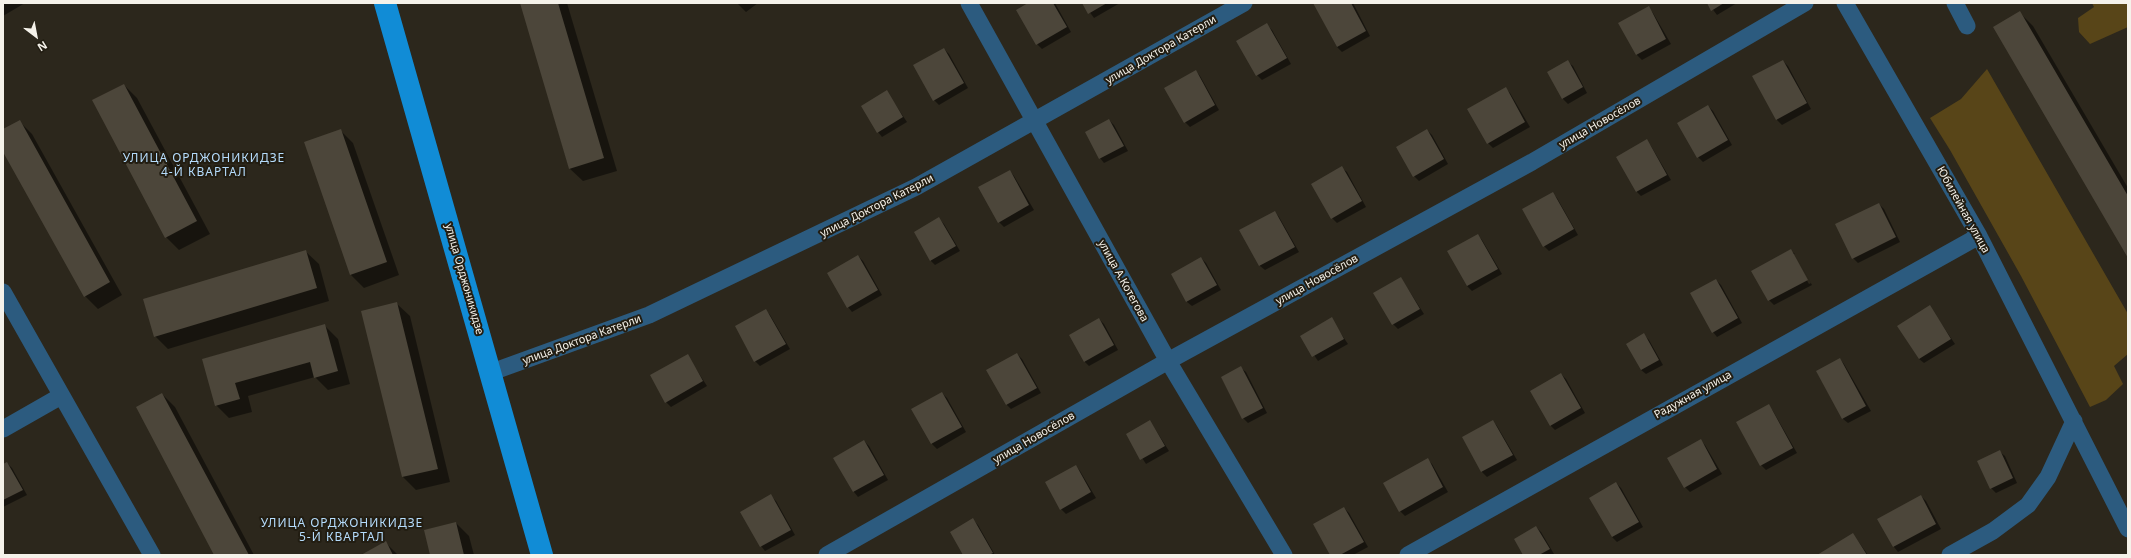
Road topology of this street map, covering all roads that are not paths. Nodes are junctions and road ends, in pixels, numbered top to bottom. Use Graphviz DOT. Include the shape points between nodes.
graph roads {
  1 [pos="385,3"];
  2 [pos="970,3"];
  3 [pos="1244,3"];
  4 [pos="1805,3"];
  5 [pos="1845,3"];
  6 [pos="1955,3"];
  7 [pos="1967,26"];
  8 [pos="1033,121"];
  9 [pos="1979,236"];
  10 [pos="3,292"];
  11 [pos="1168,361"];
  12 [pos="492,372"];
  13 [pos="61,396"];
  14 [pos="2074,421"];
  15 [pos="3,429"];
  16 [pos="2128,529"];
  17 [pos="152,555"];
  18 [pos="542,555"];
  19 [pos="827,555"];
  20 [pos="1284,555"];
  21 [pos="1408,555"];
  22 [pos="1950,555"];
  1 -- 12 [label="main road, улица Орджоникидзе"];
  2 -- 8 [label="street, улица А.Котегова"];
  3 -- 8 [label="street, улица Доктора Катерли"];
  4 -- 11 [label="street, улица Новосёлов" via="1532,162"];
  5 -- 9 [label="street, Юбилейная улица"];
  6 -- 7 [label="street"];
  8 -- 11 [label="street, улица А.Котегова"];
  8 -- 12 [label="street, улица Доктора Катерли" via="916,187 650,315"];
  9 -- 14 [label="street, Юбилейная улица"];
  9 -- 21 [label="street, Радужная улица"];
  10 -- 13 [label="street"];
  11 -- 19 [label="street, улица Новосёлов"];
  11 -- 20 [label="street, улица А.Котегова"];
  12 -- 18 [label="main road, улица Орджоникидзе"];
  13 -- 15 [label="street"];
  13 -- 17 [label="street"];
  14 -- 16 [label="street, Юбилейная улица"];
  14 -- 22 [label="street" via="2048,477 2028,505 1993,531"];
}
